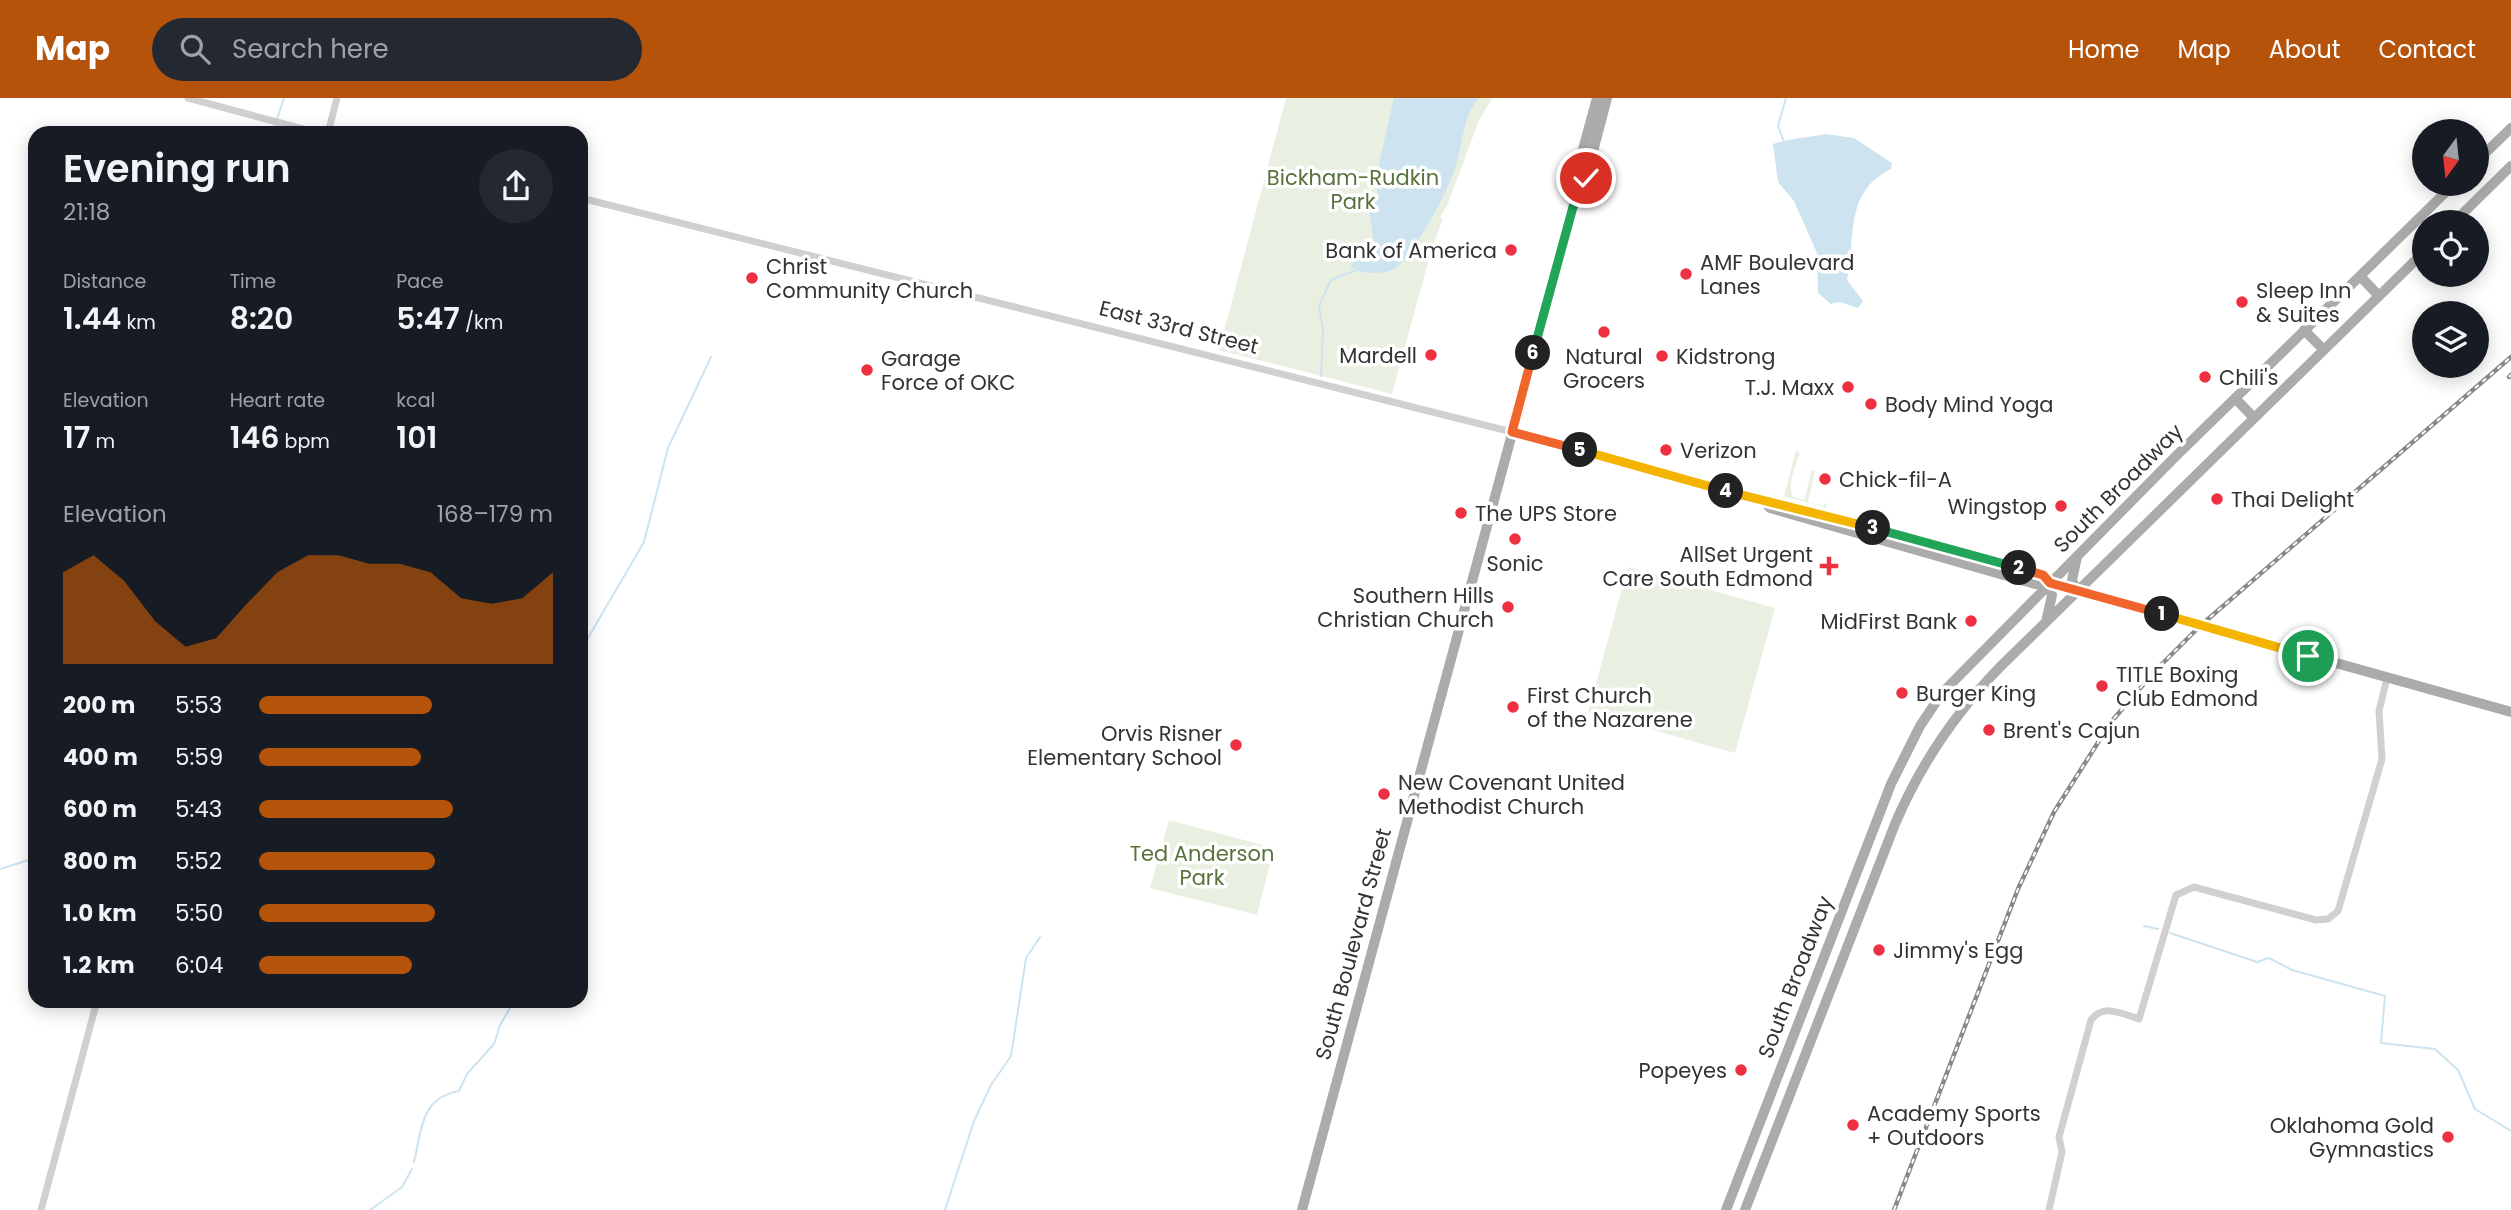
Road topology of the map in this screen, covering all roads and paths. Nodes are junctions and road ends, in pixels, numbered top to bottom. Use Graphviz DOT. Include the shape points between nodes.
graph roads {
  1 [pos="188,98"];
  2 [pos="337,98"];
  3 [pos="1597,98"];
  4 [pos="1607,98"];
  5 [pos="292,126"];
  6 [pos="330,126"];
  7 [pos="2511,128"];
  8 [pos="2489,149"];
  9 [pos="2511,166"];
  10 [pos="2442,196"];
  11 [pos="588,200"];
  12 [pos="1575,201"];
  13 [pos="2466,210"];
  14 [pos="2412,264"];
  15 [pos="2360,276"];
  16 [pos="2379,296"];
  17 [pos="2304,330"];
  18 [pos="2323,349"];
  19 [pos="2235,398"];
  20 [pos="2254,418"];
  21 [pos="1512,432"];
  22 [pos="2077,557"];
  23 [pos="2050,583"];
  24 [pos="2077,591"];
  25 [pos="2046,623"];
  26 [pos="2387,678"];
  27 [pos="2511,712"];
  28 [pos="95,1008"];
  29 [pos="1786,1054"];
  30 [pos="1803,1061"];
  31 [pos="1755,1135"];
  32 [pos="1738,1179"];
  33 [pos="1756,1180"];
  34 [pos="41,1210"];
  35 [pos="1302,1210"];
  36 [pos="1726,1210"];
  37 [pos="1732,1210"];
  38 [pos="1745,1210"];
  39 [pos="2049,1210"];
  1 -- 5 [label="street"];
  2 -- 6 [label="street"];
  3 -- 12 [label="main road, South Boulevard Street" via="1576,175"];
  4 -- 12 [label="main road, South Boulevard Street" via="1586,178"];
  7 -- 8 [label="main road"];
  9 -- 13 [label="main road"];
  10 -- 15 [label="main road, South Broadway"];
  11 -- 21 [label="street, East 33rd Street"];
  12 -- 21 [label="main road, South Boulevard Street"];
  14 -- 16 [label="main road, South Broadway"];
  15 -- 16 [label="main road"];
  15 -- 17 [label="main road, South Broadway"];
  16 -- 18 [label="main road, South Broadway"];
  17 -- 18 [label="main road"];
  17 -- 19 [label="main road, South Broadway"];
  18 -- 20 [label="main road, South Broadway"];
  19 -- 20 [label="main road"];
  19 -- 22 [label="main road, South Broadway"];
  20 -- 24 [label="main road, South Broadway"];
  21 -- 23 [label="main road, East 33rd Street" via="2043,575"];
  21 -- 35 [label="main road, South Boulevard Street"];
  22 -- 23 [label="main road, South Broadway"];
  22 -- 24 [label="main road" via="2072,580"];
  23 -- 24 [label="main road, East 33rd Street"];
  23 -- 25 [label="main road"];
  23 -- 29 [label="main road, South Broadway" via="1958,673 1920,726 1884,803"];
  24 -- 25 [label="main road, South Broadway"];
  24 -- 26 [label="main road, East 33rd Street"];
  25 -- 30 [label="main road, South Broadway" via="1963,707 1920,771"];
  26 -- 27 [label="main road, East 33rd Street"];
  26 -- 39 [label="street" via="2379,711 2382,759 2338,911 2328,919 2316,920 2201,888 2181,891 2173,900 2139,1019 2106,1010 2096,1013 2090,1023 2059,1137 2062,1152"];
  28 -- 34 [label="street"];
  29 -- 30 [label="main road"];
  29 -- 31 [label="main road, South Broadway"];
  30 -- 33 [label="main road, South Broadway"];
  31 -- 32 [label="main road, South Broadway"];
  31 -- 33 [label="main road" via="1763,1142"];
  32 -- 36 [label="main road, South Broadway"];
  32 -- 37 [label="main road"];
  33 -- 38 [label="main road, South Broadway"];
}
